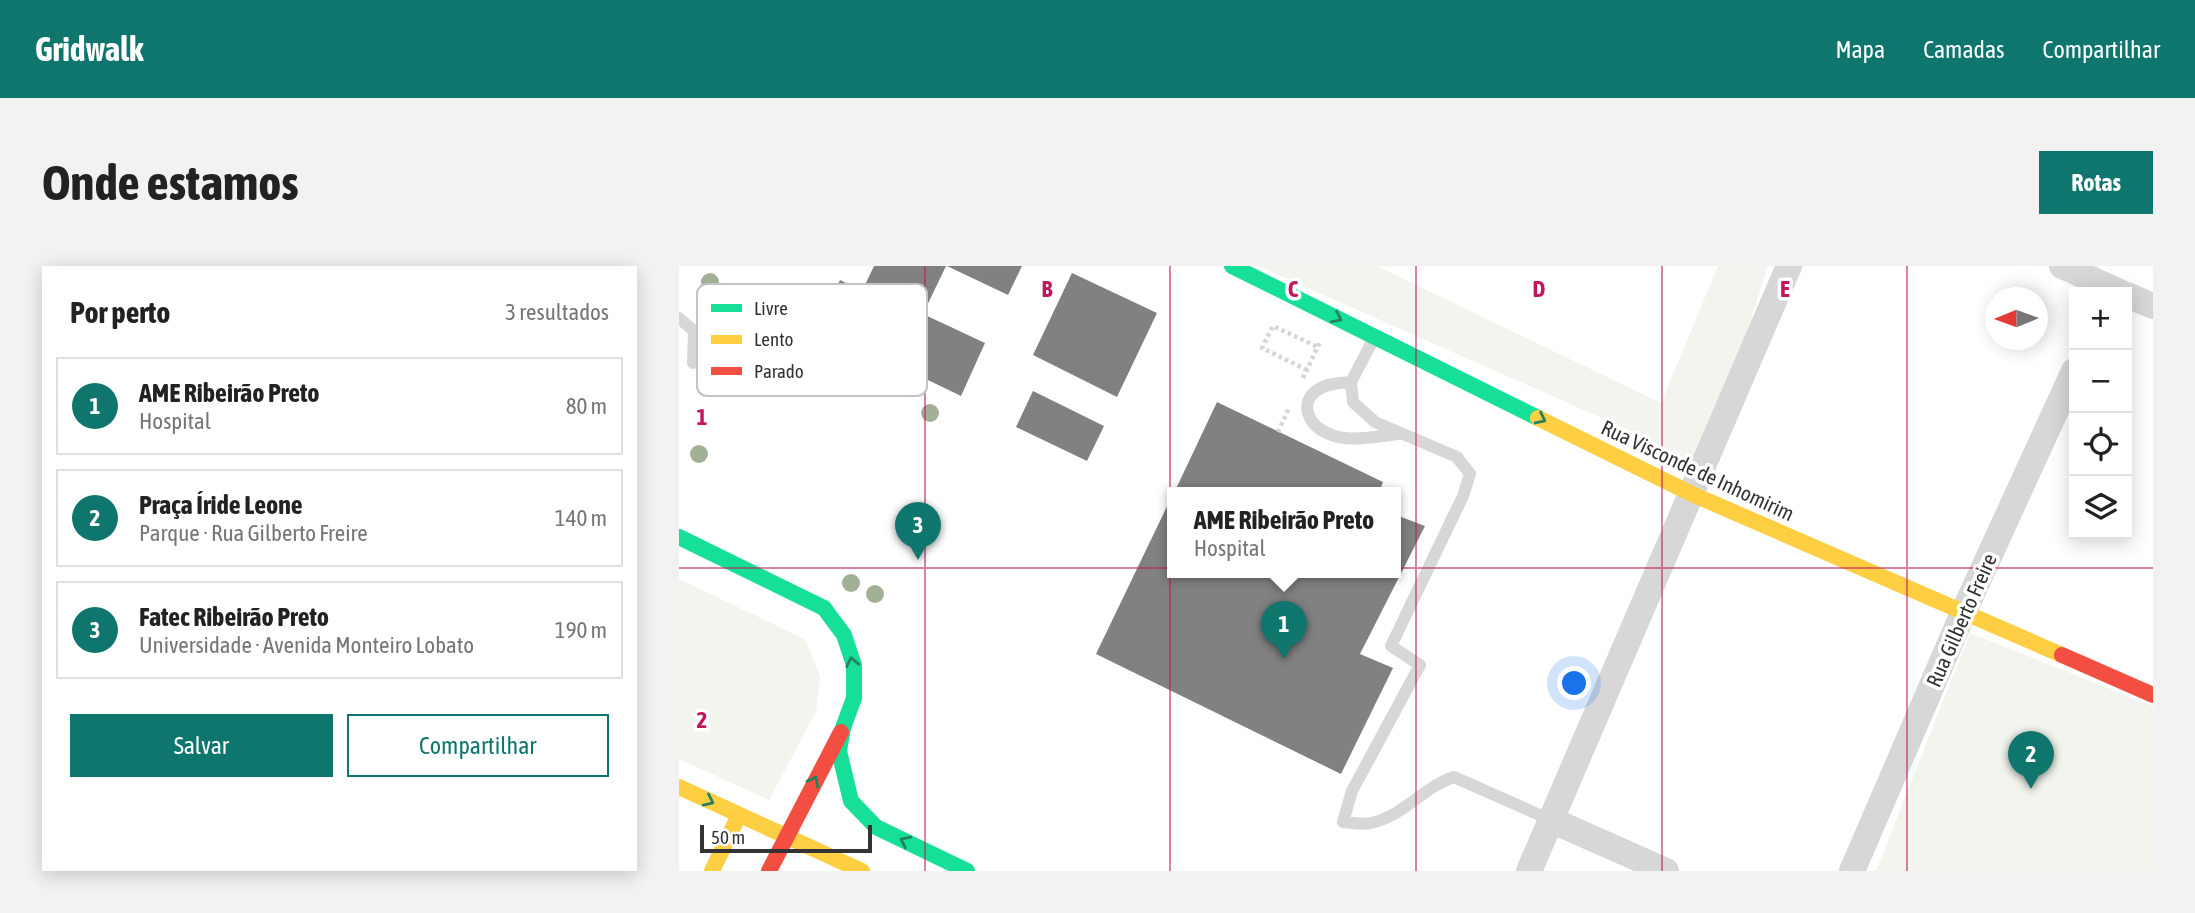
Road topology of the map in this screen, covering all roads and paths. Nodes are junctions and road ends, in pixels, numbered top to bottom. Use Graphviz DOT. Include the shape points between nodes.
graph roads {
  1 [pos="1233,266"];
  2 [pos="1789,266"];
  3 [pos="2062,266"];
  4 [pos="2118,287"];
  5 [pos="2132,295"];
  6 [pos="2153,306"];
  7 [pos="1333,316"];
  8 [pos="679,318"];
  9 [pos="1374,337"];
  10 [pos="1318,347"];
  11 [pos="693,363"];
  12 [pos="1307,370"];
  13 [pos="1350,382"];
  14 [pos="2069,382"];
  15 [pos="1301,383"];
  16 [pos="1290,407"];
  17 [pos="1278,432"];
  18 [pos="1402,434"];
  19 [pos="1692,494"];
  20 [pos="679,537"];
  21 [pos="1964,611"];
  22 [pos="2153,695"];
  23 [pos="843,728"];
  24 [pos="679,787"];
  25 [pos="739,815"];
  26 [pos="1551,820"];
  27 [pos="786,835"];
  28 [pos="712,871"];
  29 [pos="769,871"];
  30 [pos="862,871"];
  31 [pos="967,871"];
  32 [pos="1529,871"];
  33 [pos="1665,871"];
  34 [pos="1852,871"];
  1 -- 7 [label="street, Rua Visconde de Inhomirim"];
  2 -- 19 [label="street"];
  3 -- 4 [label="street"];
  5 -- 6 [label="street"];
  7 -- 9 [label="street, Rua Visconde de Inhomirim, one-way"];
  7 -- 10 [label="path"];
  8 -- 11 [label="lane" via="694,331"];
  9 -- 13 [label="lane"];
  9 -- 19 [label="street, Rua Visconde de Inhomirim, one-way"];
  10 -- 12 [label="path"];
  10 -- 12 [label="path" via="1273,326 1262,348"];
  12 -- 15 [label="path"];
  13 -- 18 [label="lane" via="1353,402 1375,422"];
  13 -- 18 [label="lane" via="1316,390 1307,405 1315,428 1332,436"];
  14 -- 21 [label="street, Rua Gilberto Freire"];
  16 -- 17 [label="path"];
  18 -- 26 [label="lane" via="1457,457 1470,474 1391,646 1420,665 1352,791 1343,822 1370,824 1404,809 1436,783 1454,777"];
  19 -- 21 [label="street, Rua Visconde de Inhomirim"];
  19 -- 26 [label="street"];
  23 -- 20 [label="street, one-way" via="854,698 854,665 844,635 824,608"];
  21 -- 22 [label="street, Rua Visconde de Inhomirim"];
  21 -- 34 [label="street, Rua Gilberto Freire"];
  27 -- 23 [label="street, one-way"];
  31 -- 23 [label="street, one-way" via="876,827 851,801 839,751"];
  24 -- 25 [label="street, one-way"];
  25 -- 27 [label="street"];
  25 -- 28 [label="street"];
  26 -- 32 [label="street"];
  26 -- 33 [label="street"];
  27 -- 29 [label="street"];
  27 -- 30 [label="street"];
}
